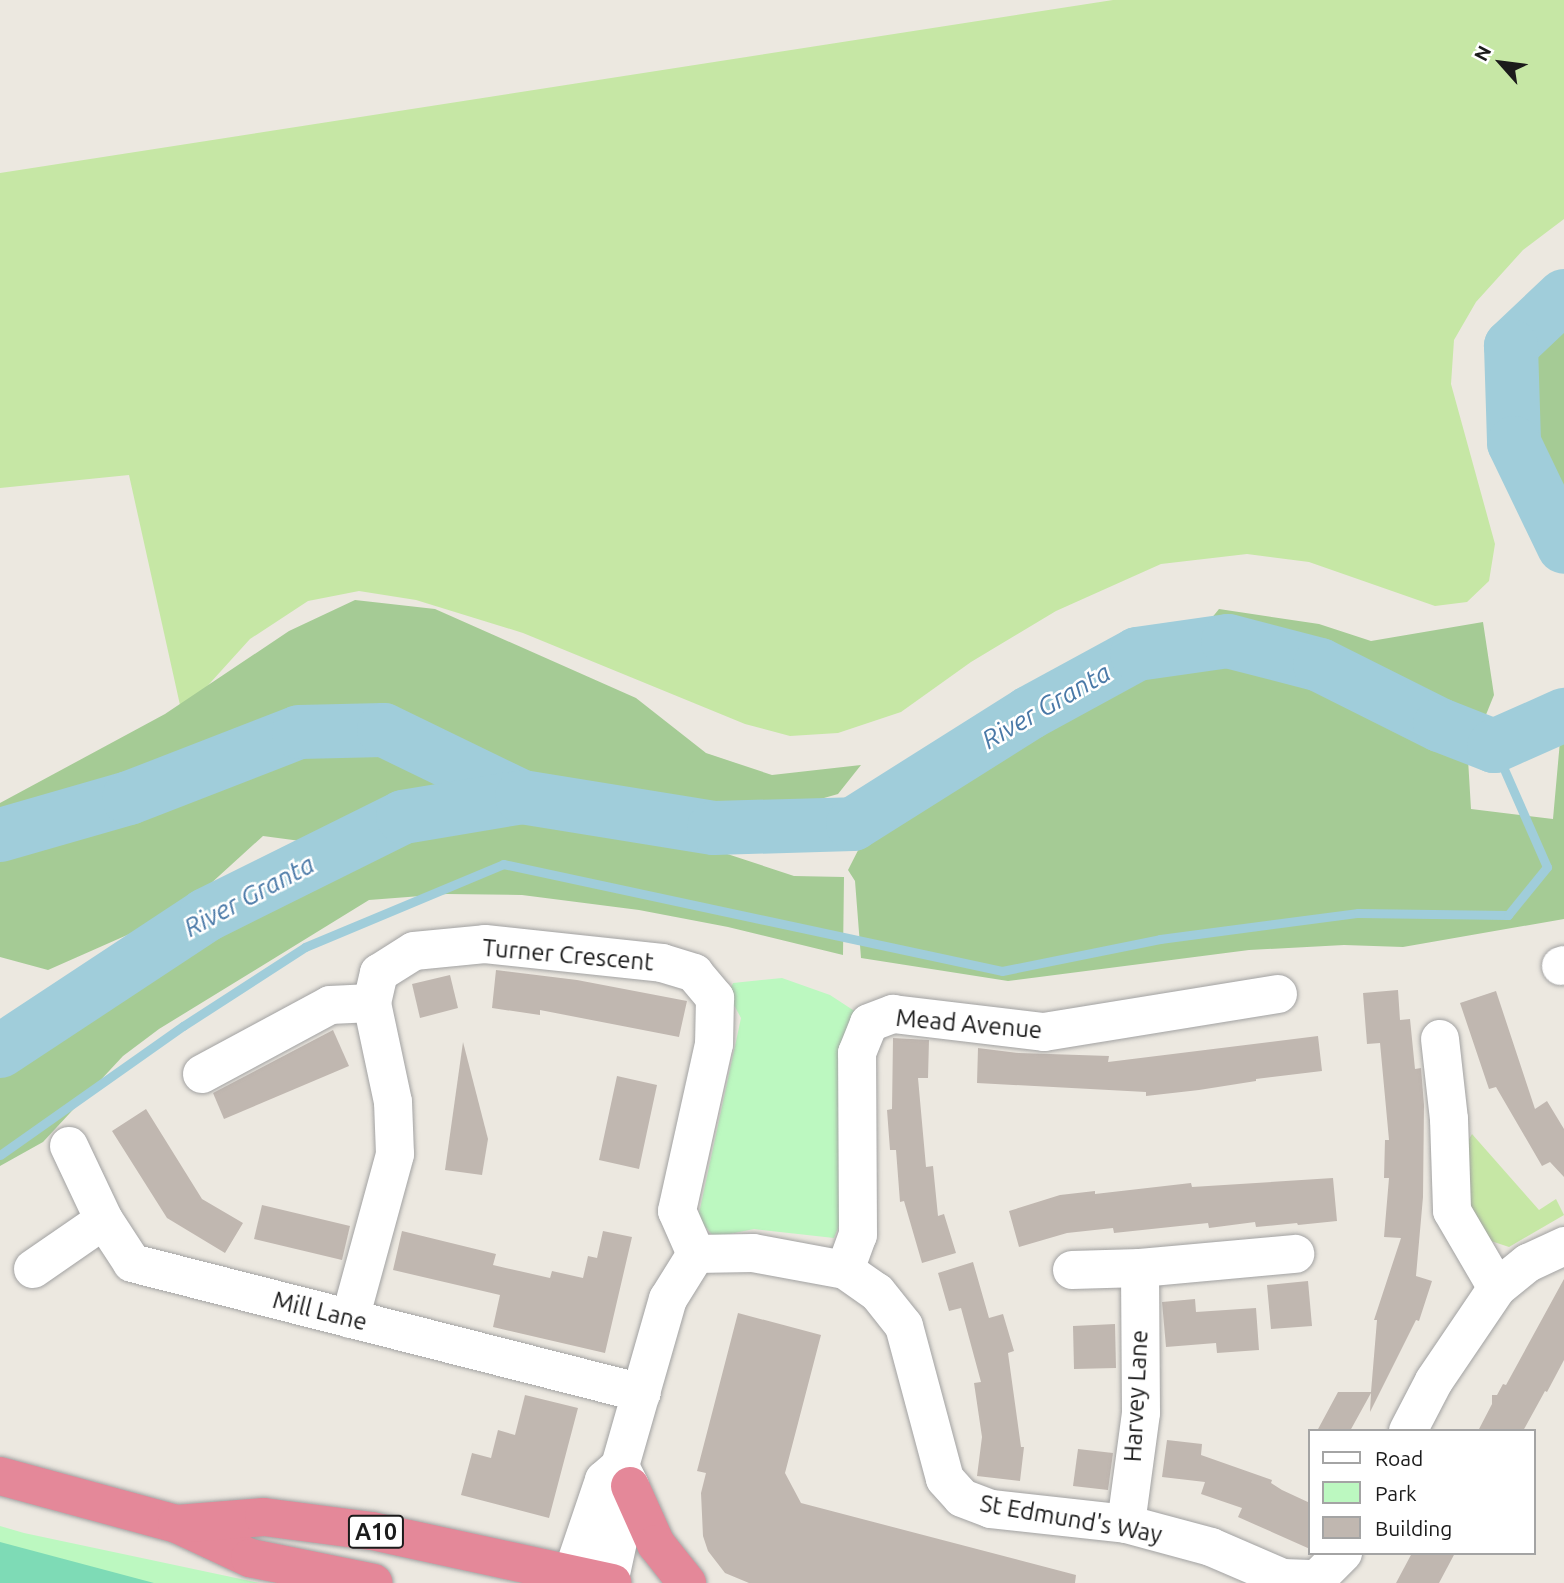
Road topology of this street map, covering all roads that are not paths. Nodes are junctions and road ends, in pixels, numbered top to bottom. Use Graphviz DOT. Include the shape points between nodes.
graph roads {
  1 [pos="1278,994"];
  2 [pos="372,1003"];
  3 [pos="1440,1039"];
  4 [pos="202,1074"];
  5 [pos="69,1146"];
  6 [pos="104,1220"];
  7 [pos="1564,1246"];
  8 [pos="696,1254"];
  9 [pos="1295,1254"];
  10 [pos="1140,1268"];
  11 [pos="33,1269"];
  12 [pos="845,1270"];
  13 [pos="1072,1270"];
  14 [pos="1497,1288"];
  15 [pos="350,1319"];
  16 [pos="642,1393"];
  17 [pos="1409,1429"];
  18 [pos="0,1476"];
  19 [pos="625,1476"];
  20 [pos="177,1524"];
  21 [pos="1126,1524"];
  22 [pos="1341,1555"];
  23 [pos="570,1578"];
  24 [pos="1282,1581"];
  25 [pos="374,1583"];
  26 [pos="610,1583"];
  27 [pos="687,1583"];
  1 -- 12 [label="street, Mead Avenue" via="1044,1032 893,1014 869,1023 857,1053 858,1235"];
  2 -- 4 [label="street" via="330,1005"];
  2 -- 8 [label="street, Turner Crescent" via="380,973 414,951 473,945 662,963 694,973 715,998 714,1044 677,1211"];
  2 -- 15 [label="street" via="393,1102 395,1154"];
  3 -- 14 [label="street" via="1452,1211"];
  5 -- 6 [label="street, Mill Lane"];
  6 -- 11 [label="street"];
  6 -- 15 [label="street, Mill Lane" via="132,1264"];
  7 -- 14 [label="street" via="1528,1263"];
  8 -- 12 [label="street, St Edmund's Way" via="753,1252"];
  8 -- 16 [label="street" via="668,1298"];
  9 -- 10 [label="street"];
  10 -- 13 [label="street"];
  10 -- 21 [label="street, Harvey Lane" via="1141,1413"];
  12 -- 21 [label="street, St Edmund's Way" via="877,1292 904,1326 945,1479 962,1498 991,1509"];
  14 -- 17 [label="street" via="1434,1381"];
  15 -- 16 [label="street, Mill Lane"];
  16 -- 19 [label="street"];
  18 -- 20 [label="highway, A10"];
  19 -- 23 [label="street" via="604,1480"];
  19 -- 26 [label="street"];
  19 -- 27 [label="highway" via="656,1544"];
  20 -- 23 [label="highway, A10" via="264,1517 372,1531"];
  20 -- 25 [label="highway, A10" via="250,1558"];
  21 -- 24 [label="street, St Edmund's Way" via="1212,1547"];
  22 -- 24 [label="street, St Edmund's Way" via="1317,1579"];
  23 -- 26 [label="highway, A10"];
}
